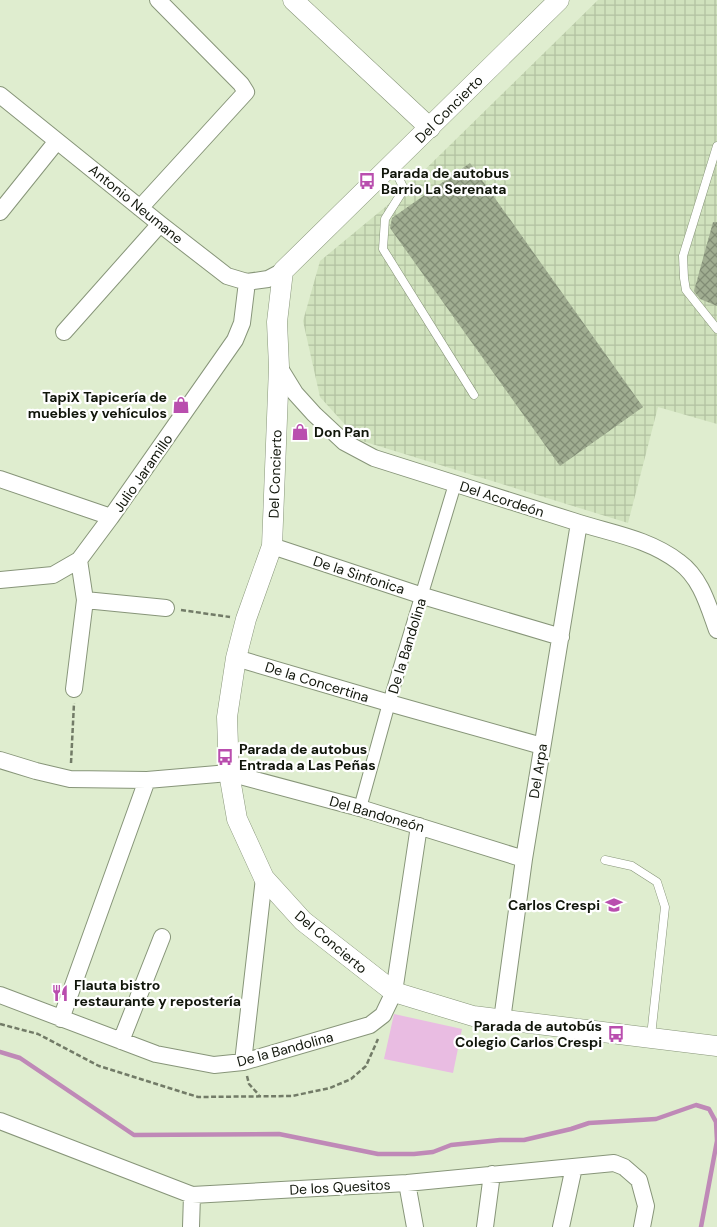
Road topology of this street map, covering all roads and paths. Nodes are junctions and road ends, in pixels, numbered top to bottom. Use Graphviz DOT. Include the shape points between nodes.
graph roads {
  1 [pos="158,0"];
  2 [pos="294,0"];
  3 [pos="559,0"];
  4 [pos="0,95"];
  5 [pos="430,128"];
  6 [pos="57,141"];
  7 [pos="717,146"];
  8 [pos="392,164"];
  9 [pos="140,208"];
  10 [pos="0,212"];
  11 [pos="160,224"];
  12 [pos="283,271"];
  13 [pos="247,282"];
  14 [pos="717,329"];
  15 [pos="64,332"];
  16 [pos="279,367"];
  17 [pos="474,395"];
  18 [pos="0,479"];
  19 [pos="455,484"];
  20 [pos="111,517"];
  21 [pos="579,523"];
  22 [pos="272,546"];
  23 [pos="79,560"];
  24 [pos="0,580"];
  25 [pos="423,596"];
  26 [pos="85,600"];
  27 [pos="166,608"];
  28 [pos="246,619"];
  29 [pos="717,630"];
  30 [pos="561,637"];
  31 [pos="236,658"];
  32 [pos="74,689"];
  33 [pos="389,703"];
  34 [pos="542,746"];
  35 [pos="2,766"];
  36 [pos="229,773"];
  37 [pos="70,779"];
  38 [pos="147,780"];
  39 [pos="360,808"];
  40 [pos="419,826"];
  41 [pos="524,859"];
  42 [pos="605,860"];
  43 [pos="264,878"];
  44 [pos="162,937"];
  45 [pos="394,992"];
  46 [pos="0,996"];
  47 [pos="61,1019"];
  48 [pos="502,1020"];
  49 [pos="651,1038"];
  50 [pos="121,1041"];
  51 [pos="717,1046"];
  52 [pos="243,1062"];
  53 [pos="260,1095"];
  54 [pos="0,1121"];
  55 [pos="574,1167"];
  56 [pos="492,1174"];
  57 [pos="407,1183"];
  58 [pos="192,1195"];
  59 [pos="191,1227"];
  60 [pos="415,1227"];
  61 [pos="485,1227"];
  62 [pos="561,1227"];
  63 [pos="642,1227"];
  1 -- 9 [label="street" via="246,92"];
  2 -- 5 [label="street"];
  3 -- 5 [label="street, Del Concierto"];
  4 -- 6 [label="street, Antonio Neumane"];
  5 -- 8 [label="street, Del Concierto"];
  6 -- 9 [label="street, Antonio Neumane"];
  6 -- 10 [label="street"];
  7 -- 14 [label="lane" via="682,256 686,290"];
  8 -- 12 [label="street, Del Concierto"];
  8 -- 17 [label="lane" via="404,189 385,219 383,249"];
  9 -- 11 [label="street, Antonio Neumane"];
  11 -- 13 [label="street, Antonio Neumane" via="227,276"];
  11 -- 15 [label="street"];
  12 -- 13 [label="street" via="268,279"];
  12 -- 16 [label="street, Del Concierto" via="277,322"];
  13 -- 20 [label="street, Julio Jaramillo" via="242,323 235,340"];
  16 -- 19 [label="street, Del Acordeón" via="295,393 344,442 374,458"];
  16 -- 22 [label="street, Del Concierto"];
  18 -- 20 [label="street"];
  19 -- 21 [label="street, Del Acordeón"];
  19 -- 25 [label="street, De la Bandolina"];
  20 -- 23 [label="street, Julio Jaramillo"];
  21 -- 29 [label="street, Del Acordeón" via="651,544 680,562 695,578 708,600"];
  21 -- 30 [label="street, Del Arpa"];
  22 -- 25 [label="street, De la Sinfonica"];
  22 -- 28 [label="street, Del Concierto"];
  23 -- 24 [label="street, Julio Jaramillo" via="53,575"];
  23 -- 26 [label="street"];
  25 -- 30 [label="street, De la Sinfonica"];
  25 -- 33 [label="street, De la Bandolina"];
  26 -- 27 [label="street"];
  26 -- 32 [label="street"];
  27 -- 28 [label="path"];
  28 -- 31 [label="street, Del Concierto"];
  30 -- 34 [label="street, Del Arpa"];
  31 -- 33 [label="street, De la Concertina"];
  31 -- 36 [label="street, Del Concierto" via="227,717"];
  32 -- 37 [label="path"];
  33 -- 34 [label="street, De la Concertina"];
  33 -- 39 [label="street, De la Bandolina"];
  34 -- 41 [label="street, Del Arpa"];
  35 -- 37 [label="street, Del Bandoneón"];
  36 -- 38 [label="street, Del Bandoneón"];
  36 -- 39 [label="street, Del Bandoneón"];
  36 -- 43 [label="street, Del Concierto" via="237,819"];
  37 -- 38 [label="street, Del Bandoneón"];
  38 -- 47 [label="street"];
  39 -- 40 [label="street, Del Bandoneón"];
  40 -- 41 [label="street, Del Bandoneón"];
  40 -- 45 [label="street, De la Bandolina"];
  41 -- 48 [label="street, Del Arpa"];
  42 -- 49 [label="lane" via="632,866 658,882 665,907"];
  43 -- 45 [label="street, Del Concierto" via="303,921"];
  43 -- 52 [label="street"];
  44 -- 50 [label="street"];
  45 -- 48 [label="street" via="473,1016"];
  45 -- 52 [label="street, De la Bandolina" via="383,1016 370,1025"];
  46 -- 47 [label="street, De la Bandolina"];
  47 -- 50 [label="street, De la Bandolina"];
  48 -- 49 [label="street"];
  49 -- 51 [label="street"];
  50 -- 52 [label="street, De la Bandolina" via="156,1054 214,1065"];
  52 -- 53 [label="path" via="250,1084"];
  54 -- 58 [label="street, De los Quesitos"];
  55 -- 56 [label="street, De los Quesitos"];
  55 -- 62 [label="street"];
  55 -- 63 [label="street, De los Quesitos" via="614,1163 624,1167 638,1180 646,1206"];
  56 -- 57 [label="street, De los Quesitos"];
  56 -- 61 [label="street"];
  57 -- 58 [label="street, De los Quesitos"];
  57 -- 60 [label="street"];
  58 -- 59 [label="street"];
}
